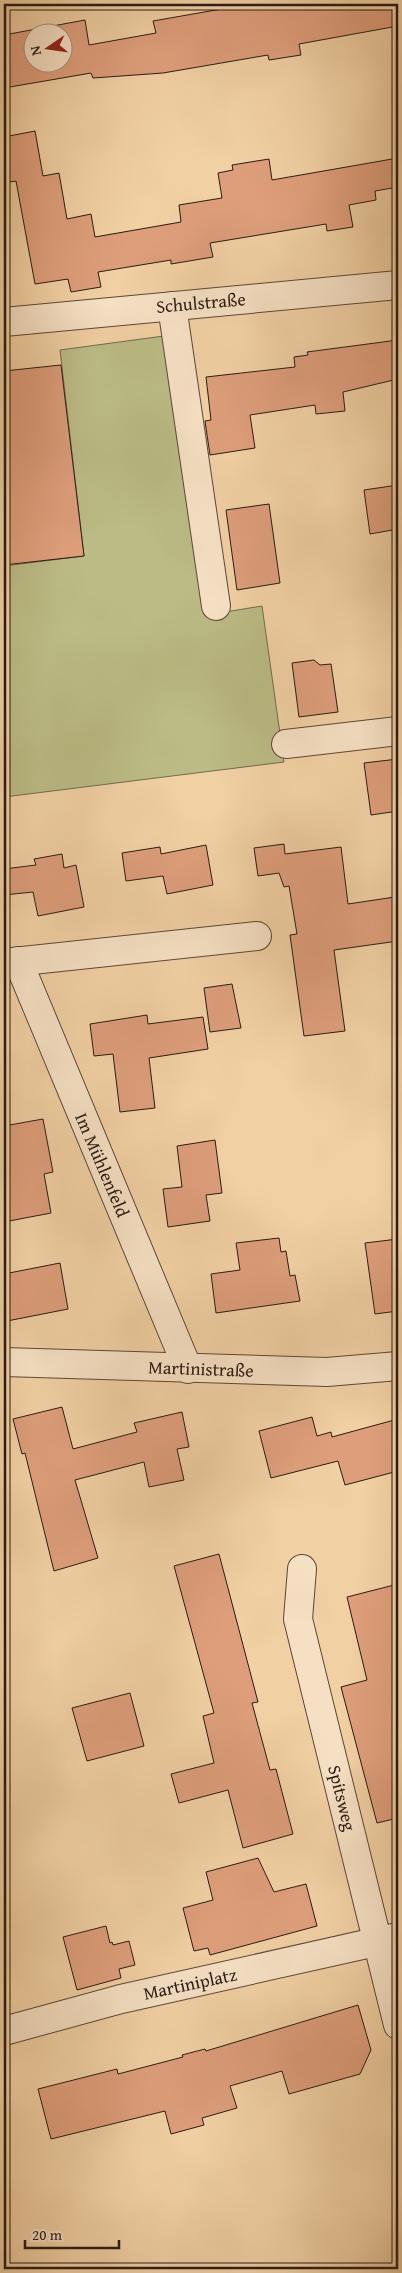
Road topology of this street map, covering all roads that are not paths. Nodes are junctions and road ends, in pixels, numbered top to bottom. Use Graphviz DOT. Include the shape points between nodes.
graph roads {
  1 [pos="398,285"];
  2 [pos="172,306"];
  3 [pos="4,322"];
  4 [pos="216,606"];
  5 [pos="398,731"];
  6 [pos="286,744"];
  7 [pos="257,936"];
  8 [pos="11,962"];
  9 [pos="4,1362"];
  10 [pos="398,1366"];
  11 [pos="188,1369"];
  12 [pos="302,1569"];
  13 [pos="388,1940"];
  14 [pos="398,2025"];
  15 [pos="4,2031"];
  1 -- 2 [label="street, Schulstraße"];
  2 -- 3 [label="street, Schulstraße"];
  2 -- 4 [label="street"];
  5 -- 6 [label="street"];
  7 -- 8 [label="street, Im Mühlenfeld"];
  8 -- 11 [label="street, Im Mühlenfeld"];
  9 -- 11 [label="street, Martinistraße"];
  10 -- 11 [label="street, Martinistraße" via="327,1372"];
  12 -- 13 [label="street, Spitsweg" via="298,1619"];
  13 -- 14 [label="street, Spitsweg"];
  13 -- 15 [label="street, Martiniplatz" via="120,1999"];
}
